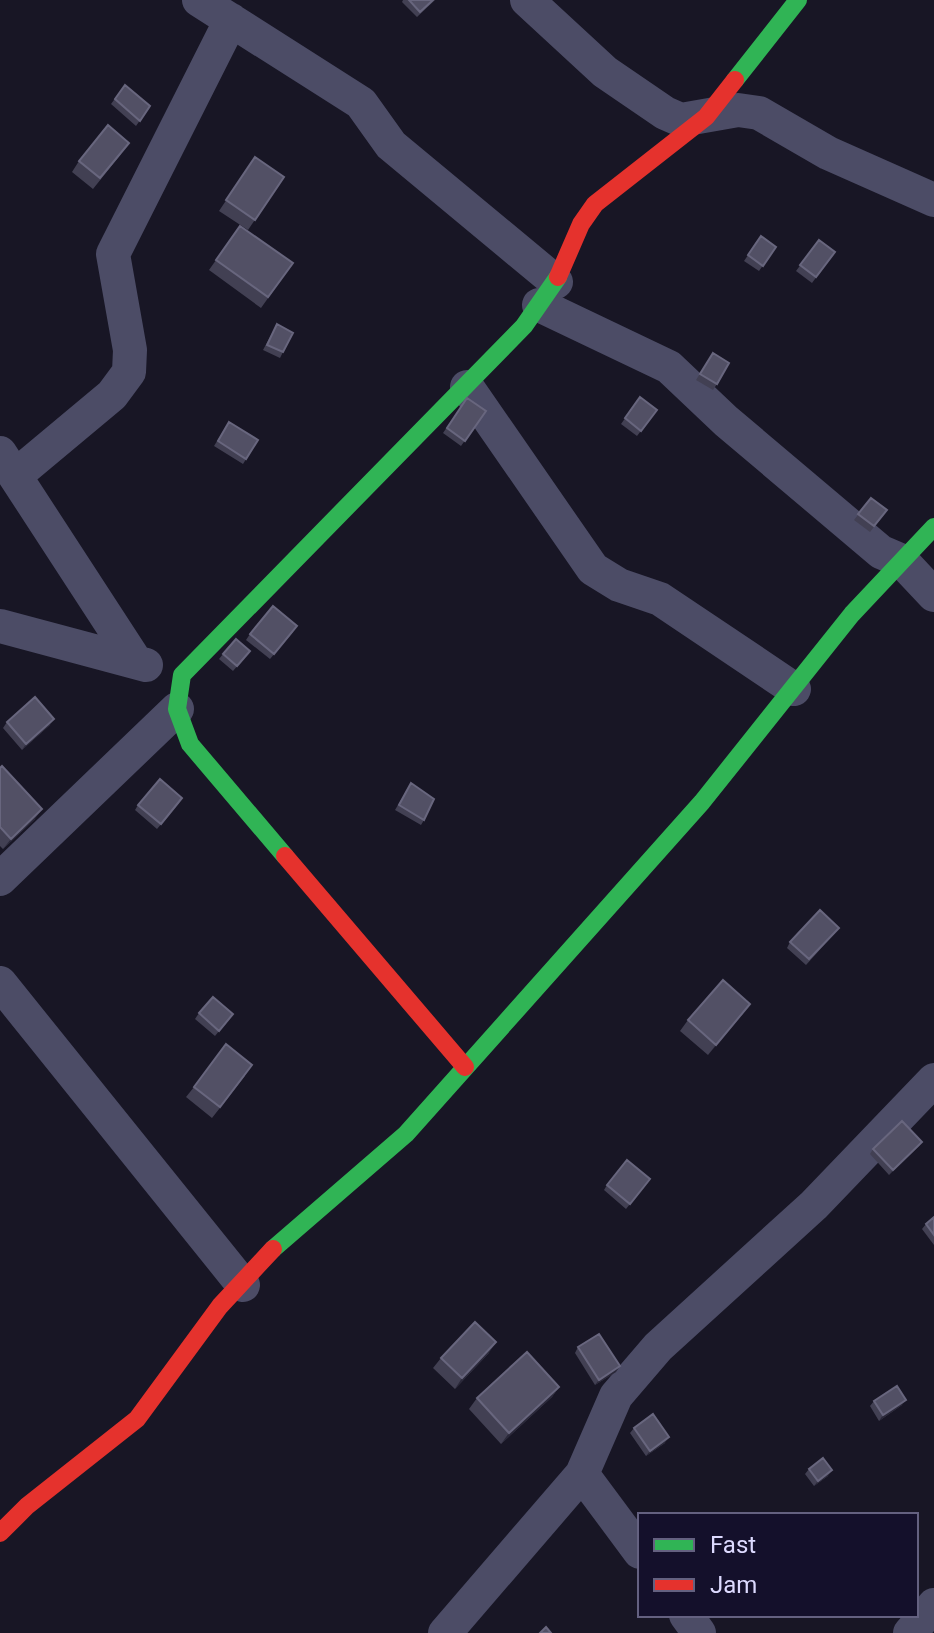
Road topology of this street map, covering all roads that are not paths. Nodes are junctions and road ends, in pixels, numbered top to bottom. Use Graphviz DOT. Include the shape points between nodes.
graph roads {
  1 [pos="199,0"];
  2 [pos="527,0"];
  3 [pos="798,0"];
  4 [pos="231,20"];
  5 [pos="706,117"];
  6 [pos="934,200"];
  7 [pos="548,293"];
  8 [pos="467,387"];
  9 [pos="8,465"];
  10 [pos="934,527"];
  11 [pos="902,561"];
  12 [pos="934,595"];
  13 [pos="0,626"];
  14 [pos="136,662"];
  15 [pos="182,675"];
  16 [pos="794,689"];
  17 [pos="177,709"];
  18 [pos="0,879"];
  19 [pos="0,983"];
  20 [pos="13,1011"];
  21 [pos="465,1067"];
  22 [pos="934,1080"];
  23 [pos="243,1285"];
  24 [pos="582,1474"];
  25 [pos="0,1533"];
  26 [pos="638,1549"];
  27 [pos="934,1605"];
  28 [pos="445,1633"];
  29 [pos="910,1633"];
  1 -- 4 [label="street"];
  2 -- 5 [label="street" via="605,72 665,113 681,120"];
  3 -- 5 [label="street"];
  4 -- 7 [label="street" via="361,103 391,145"];
  4 -- 9 [label="street" via="113,254 129,372 112,395"];
  5 -- 6 [label="street" via="738,110 759,113 828,153"];
  5 -- 7 [label="street" via="595,204"];
  7 -- 8 [label="street"];
  7 -- 11 [label="street" via="669,367 881,552"];
  8 -- 15 [label="street"];
  8 -- 16 [label="street" via="593,569 660,599"];
  9 -- 14 [label="street"];
  10 -- 11 [label="street"];
  11 -- 12 [label="street"];
  11 -- 16 [label="street" via="852,614"];
  13 -- 14 [label="street"];
  14 -- 15 [label="street"];
  15 -- 17 [label="street"];
  16 -- 21 [label="street" via="702,802"];
  17 -- 18 [label="street"];
  17 -- 21 [label="street" via="190,744"];
  19 -- 20 [label="street"];
  20 -- 23 [label="street"];
  21 -- 23 [label="street" via="406,1134 279,1241"];
  22 -- 24 [label="street" via="814,1205 658,1347 616,1396"];
  23 -- 25 [label="street" via="220,1306 137,1419"];
  24 -- 26 [label="street"];
  24 -- 28 [label="street"];
  27 -- 29 [label="street"];
}
